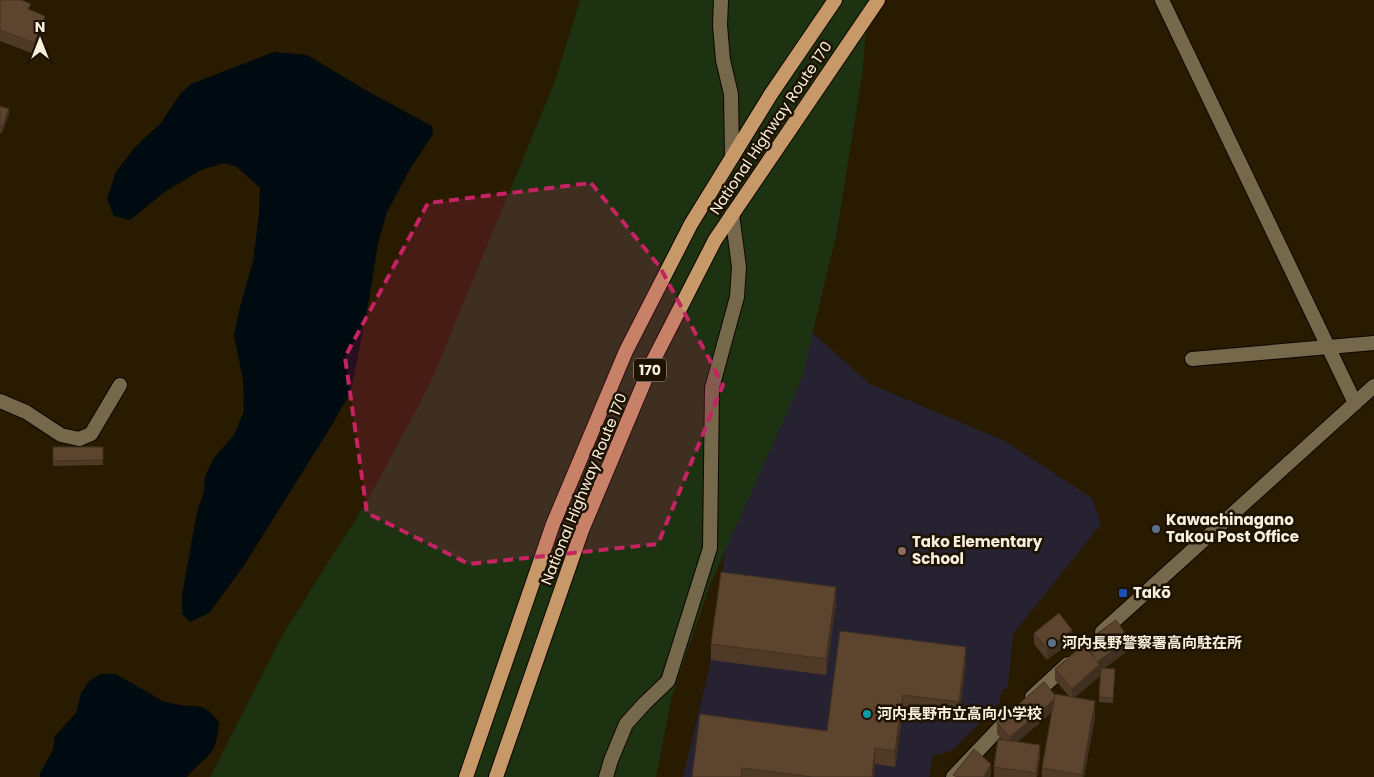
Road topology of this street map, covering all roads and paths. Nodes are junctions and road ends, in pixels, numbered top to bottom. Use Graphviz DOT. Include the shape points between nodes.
graph roads {
  1 [pos="722,0"];
  2 [pos="835,0"];
  3 [pos="878,0"];
  4 [pos="1162,0"];
  5 [pos="732,157"];
  6 [pos="732,214"];
  7 [pos="1374,343"];
  8 [pos="1328,346"];
  9 [pos="1192,359"];
  10 [pos="120,385"];
  11 [pos="1374,386"];
  12 [pos="0,401"];
  13 [pos="1355,403"];
  14 [pos="1094,640"];
  15 [pos="1080,653"];
  16 [pos="466,774"];
  17 [pos="496,777"];
  18 [pos="606,777"];
  19 [pos="954,777"];
  1 -- 5 [label="street" via="720,25 723,60 731,94"];
  2 -- 5 [label="highway, National Highway Route 170 / 170"];
  3 -- 6 [label="highway, National Highway Route 170 / 170"];
  4 -- 8 [label="street"];
  5 -- 16 [label="highway, National Highway Route 170 / 170" via="690,224 626,351 553,524"];
  6 -- 17 [label="highway, National Highway Route 170 / 170" via="715,240 653,362 582,530"];
  6 -- 18 [label="street" via="739,267 738,297 712,388 710,548 668,681 626,724"];
  7 -- 8 [label="street"];
  8 -- 9 [label="street"];
  8 -- 13 [label="street"];
  10 -- 12 [label="street" via="91,434 79,439 61,435 26,412"];
  11 -- 13 [label="street"];
  13 -- 14 [label="street"];
  15 -- 19 [label="street" via="1015,713"];
}
